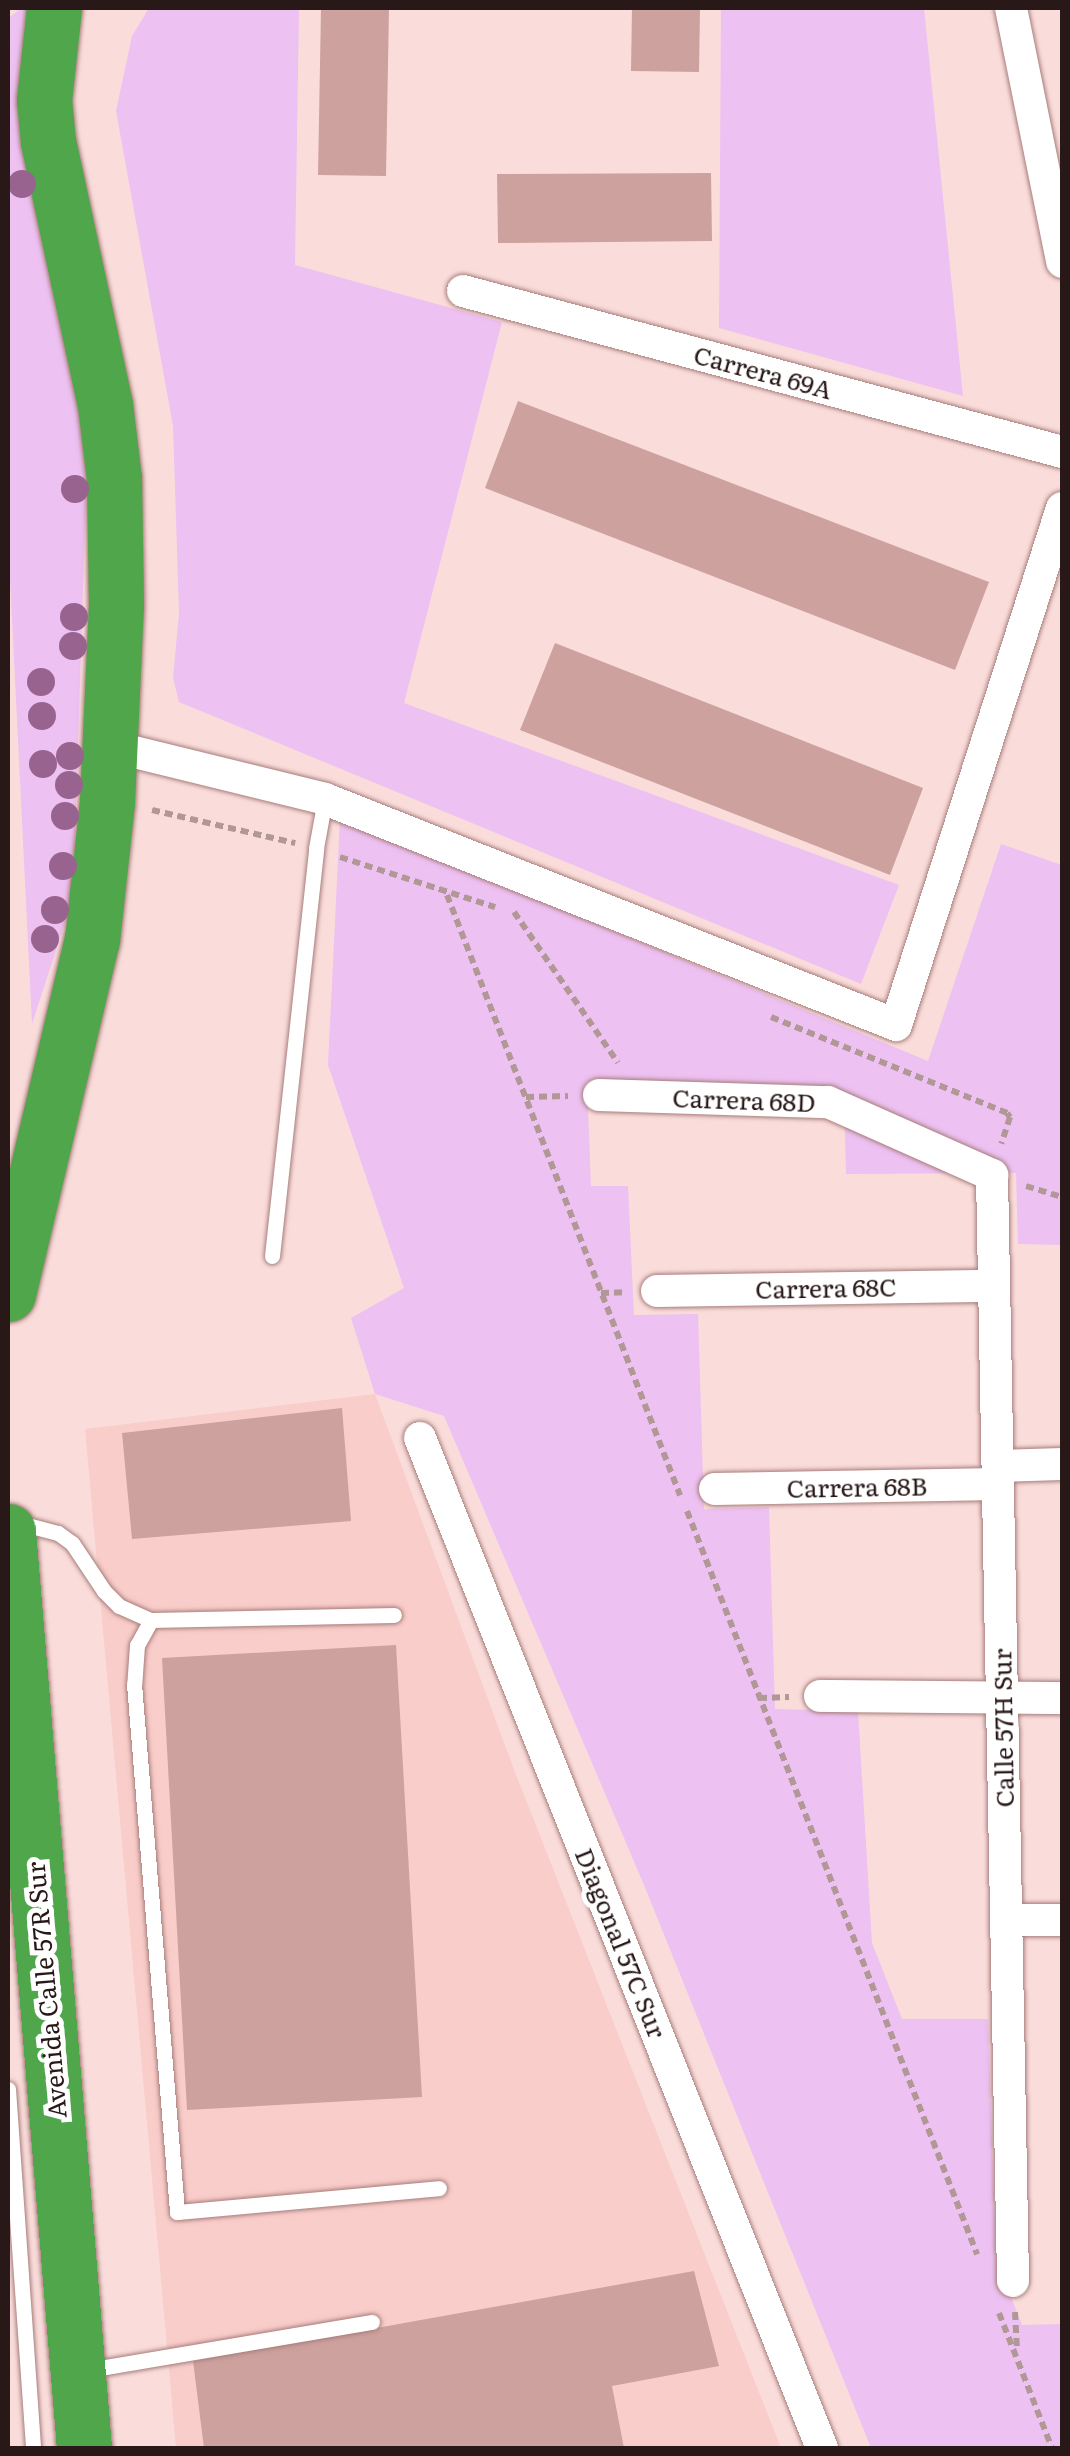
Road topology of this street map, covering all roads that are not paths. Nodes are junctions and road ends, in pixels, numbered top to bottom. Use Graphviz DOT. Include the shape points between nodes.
graph roads {
  1 [pos="54,8"];
  2 [pos="1012,8"];
  3 [pos="1062,262"];
  4 [pos="464,291"];
  5 [pos="1062,452"];
  6 [pos="1062,508"];
  7 [pos="110,746"];
  8 [pos="325,799"];
  9 [pos="599,1096"];
  10 [pos="992,1175"];
  11 [pos="272,1256"];
  12 [pos="994,1286"];
  13 [pos="657,1291"];
  14 [pos="8,1294"];
  15 [pos="420,1438"];
  16 [pos="1062,1464"];
  17 [pos="998,1475"];
  18 [pos="715,1490"];
  19 [pos="8,1520"];
  20 [pos="8,1531"];
  21 [pos="394,1615"];
  22 [pos="151,1620"];
  23 [pos="820,1696"];
  24 [pos="1002,1698"];
  25 [pos="1062,1698"];
  26 [pos="1007,1920"];
  27 [pos="1062,1920"];
  28 [pos="8,2010"];
  29 [pos="8,2089"];
  30 [pos="439,2188"];
  31 [pos="1004,2292"];
  32 [pos="372,2322"];
  33 [pos="79,2371"];
  34 [pos="33,2448"];
  35 [pos="60,2448"];
  36 [pos="84,2448"];
  37 [pos="822,2448"];
  1 -- 7 [label="highway" via="44,100 48,142 92,329 114,479"];
  2 -- 3 [label="street"];
  4 -- 5 [label="street, Carrera 69A"];
  6 -- 8 [label="street" via="896,1025"];
  7 -- 8 [label="street"];
  7 -- 14 [label="highway" via="92,940"];
  8 -- 11 [label="lane"];
  9 -- 10 [label="street, Carrera 68D" via="828,1102"];
  10 -- 12 [label="street, Calle 57H Sur"];
  12 -- 13 [label="street, Carrera 68C"];
  12 -- 17 [label="street, Calle 57H Sur"];
  15 -- 37 [label="street, Diagonal 57C Sur"];
  16 -- 17 [label="street, Carrera 68B"];
  17 -- 18 [label="street, Carrera 68B"];
  17 -- 24 [label="street, Calle 57H Sur"];
  19 -- 22 [label="lane" via="58,1532 112,1598"];
  20 -- 33 [label="highway, Avenida Calle 57R Sur"];
  21 -- 22 [label="lane"];
  22 -- 30 [label="lane" via="138,1645 134,1684 177,2212"];
  23 -- 24 [label="street"];
  24 -- 25 [label="street"];
  24 -- 26 [label="street, Calle 57H Sur"];
  26 -- 27 [label="street"];
  26 -- 31 [label="street, Calle 57H Sur"];
  28 -- 35 [label="highway" via="31,2054 36,2087"];
  29 -- 34 [label="lane"];
  32 -- 33 [label="lane"];
  33 -- 36 [label="highway, Avenida Calle 57R Sur"];
}
